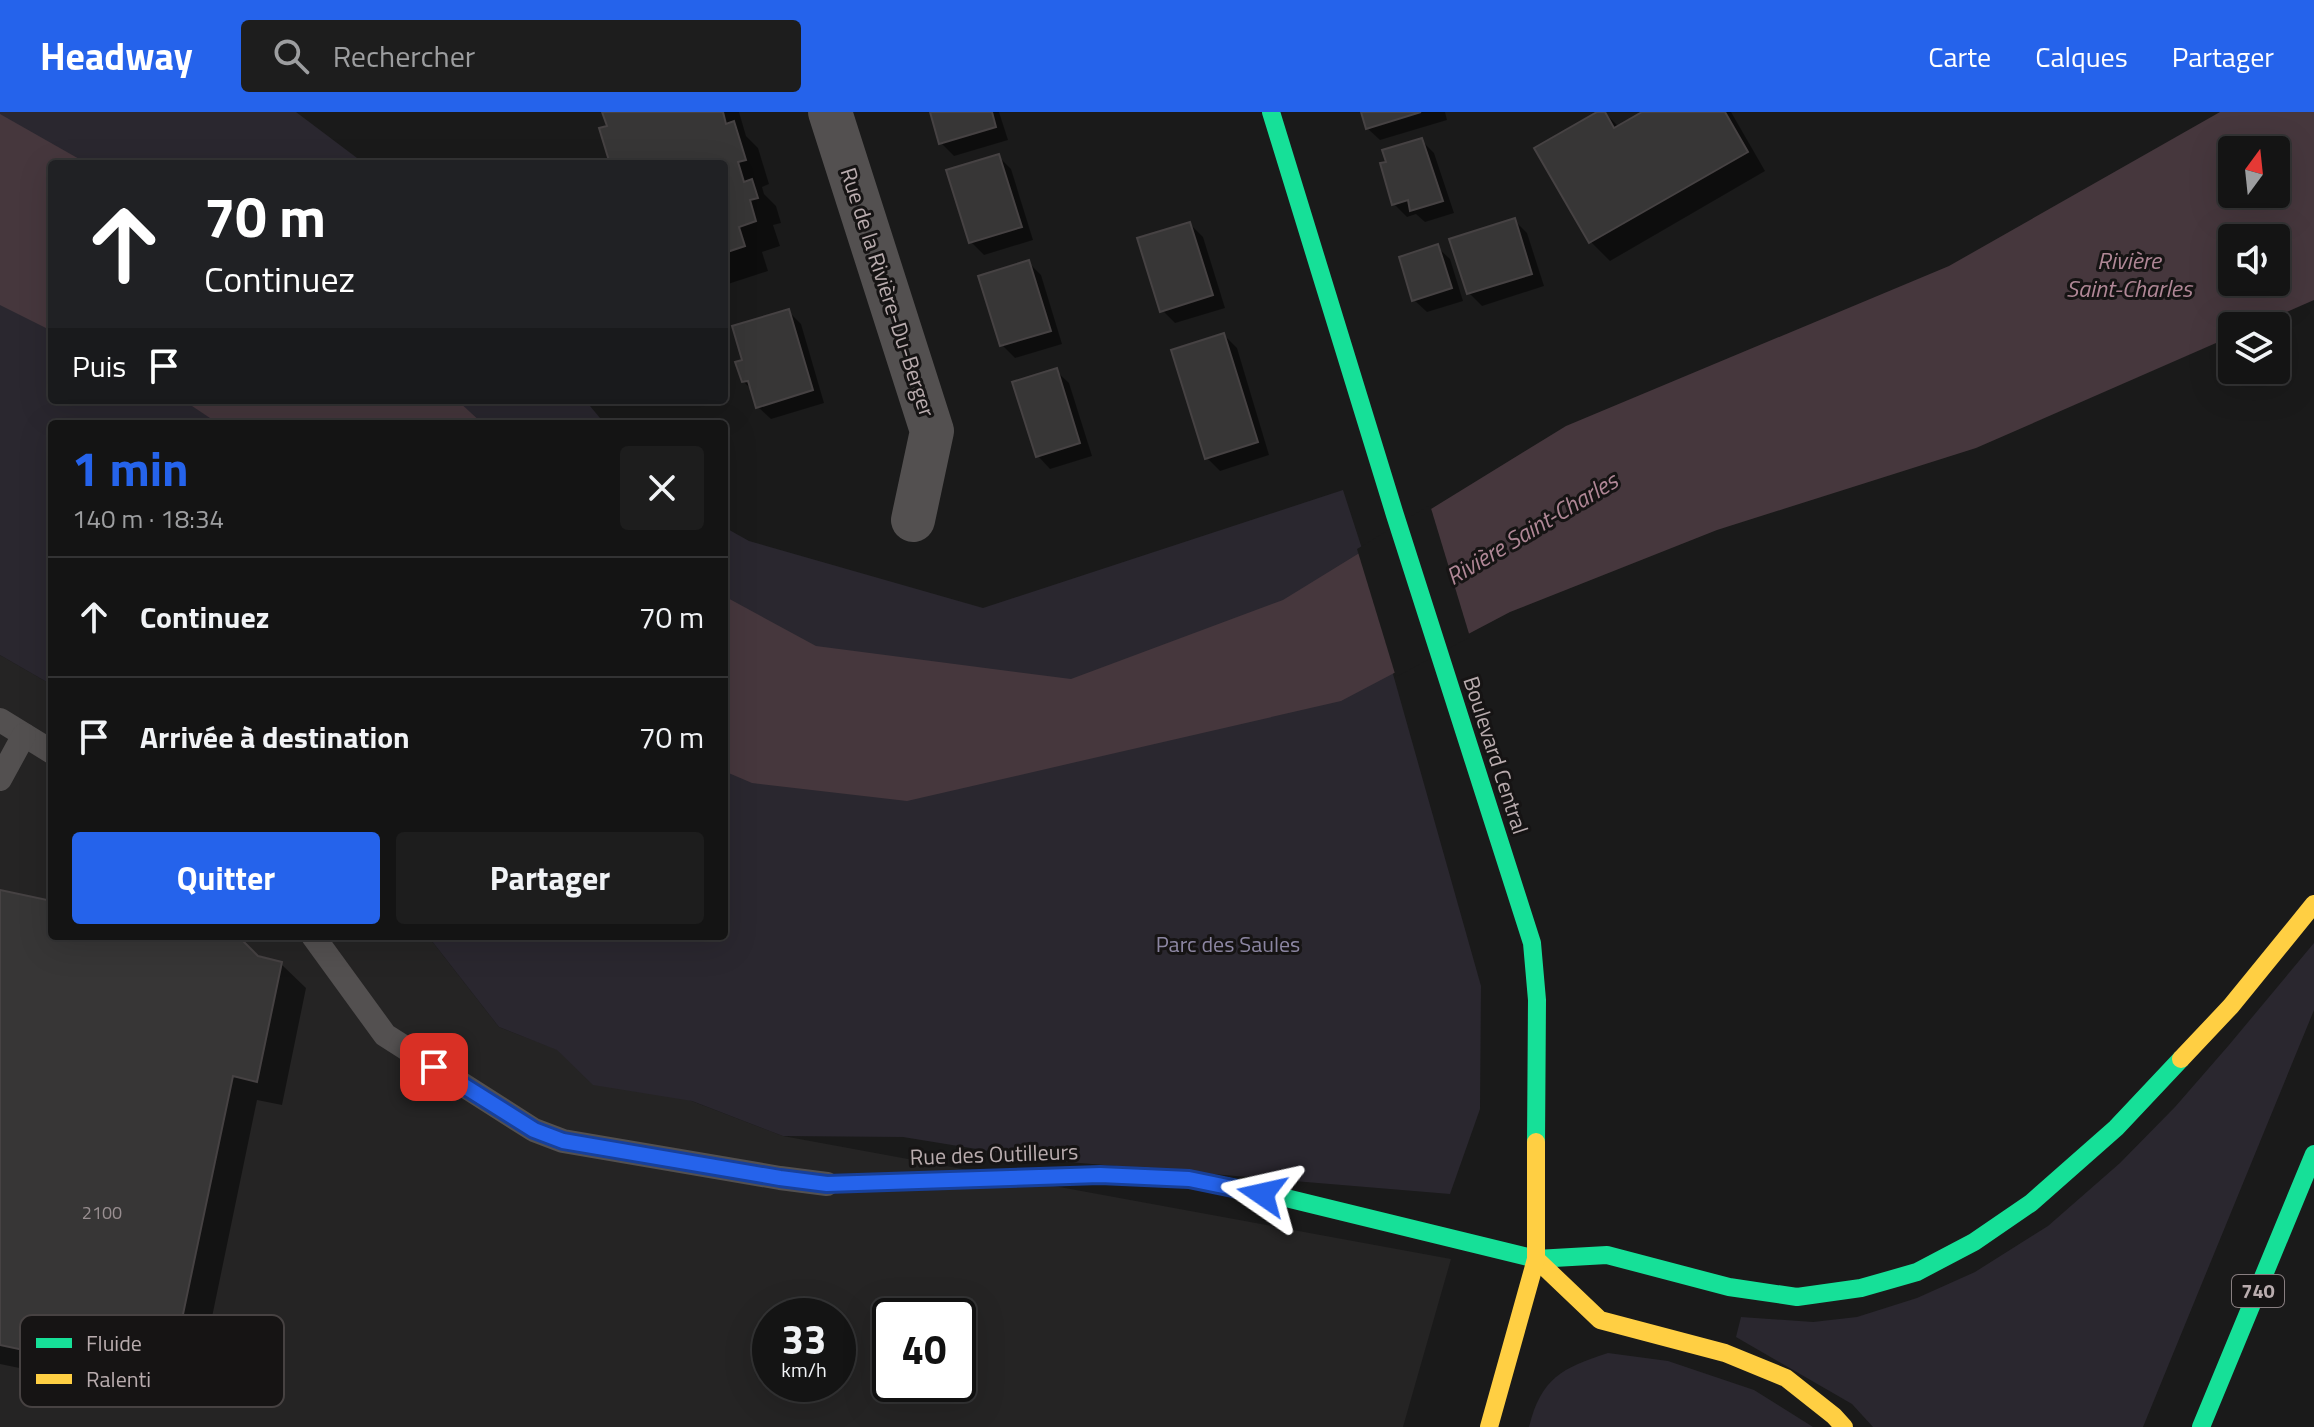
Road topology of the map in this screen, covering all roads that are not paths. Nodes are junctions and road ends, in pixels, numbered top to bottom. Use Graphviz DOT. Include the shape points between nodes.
graph roads {
  1 [pos="830,112"];
  2 [pos="1271,112"];
  3 [pos="913,520"];
  4 [pos="0,720"];
  5 [pos="24,735"];
  6 [pos="48,750"];
  7 [pos="0,779"];
  8 [pos="2314,904"];
  9 [pos="316,940"];
  10 [pos="2314,1154"];
  11 [pos="827,1184"];
  12 [pos="1536,1259"];
  13 [pos="1489,1427"];
  14 [pos="1844,1427"];
  15 [pos="2201,1427"];
  1 -- 3 [label="street, Rue de la Rivière-Du-Berger" via="932,431"];
  2 -- 12 [label="main road, Boulevard Central" via="1532,943 1537,1000"];
  4 -- 5 [label="lane"];
  5 -- 6 [label="lane"];
  5 -- 7 [label="lane"];
  8 -- 12 [label="main road" via="2231,1006 2116,1128 2031,1203 1917,1272 1861,1288 1797,1297 1729,1287 1607,1255"];
  9 -- 11 [label="lane" via="385,1035 534,1130 563,1141"];
  10 -- 15 [label="main road, 740"];
  11 -- 12 [label="main road, Rue des Outilleurs" via="1100,1175 1189,1179"];
  12 -- 13 [label="main road, Boulevard Central"];
  12 -- 14 [label="main road" via="1600,1320 1725,1353 1786,1378"];
}
